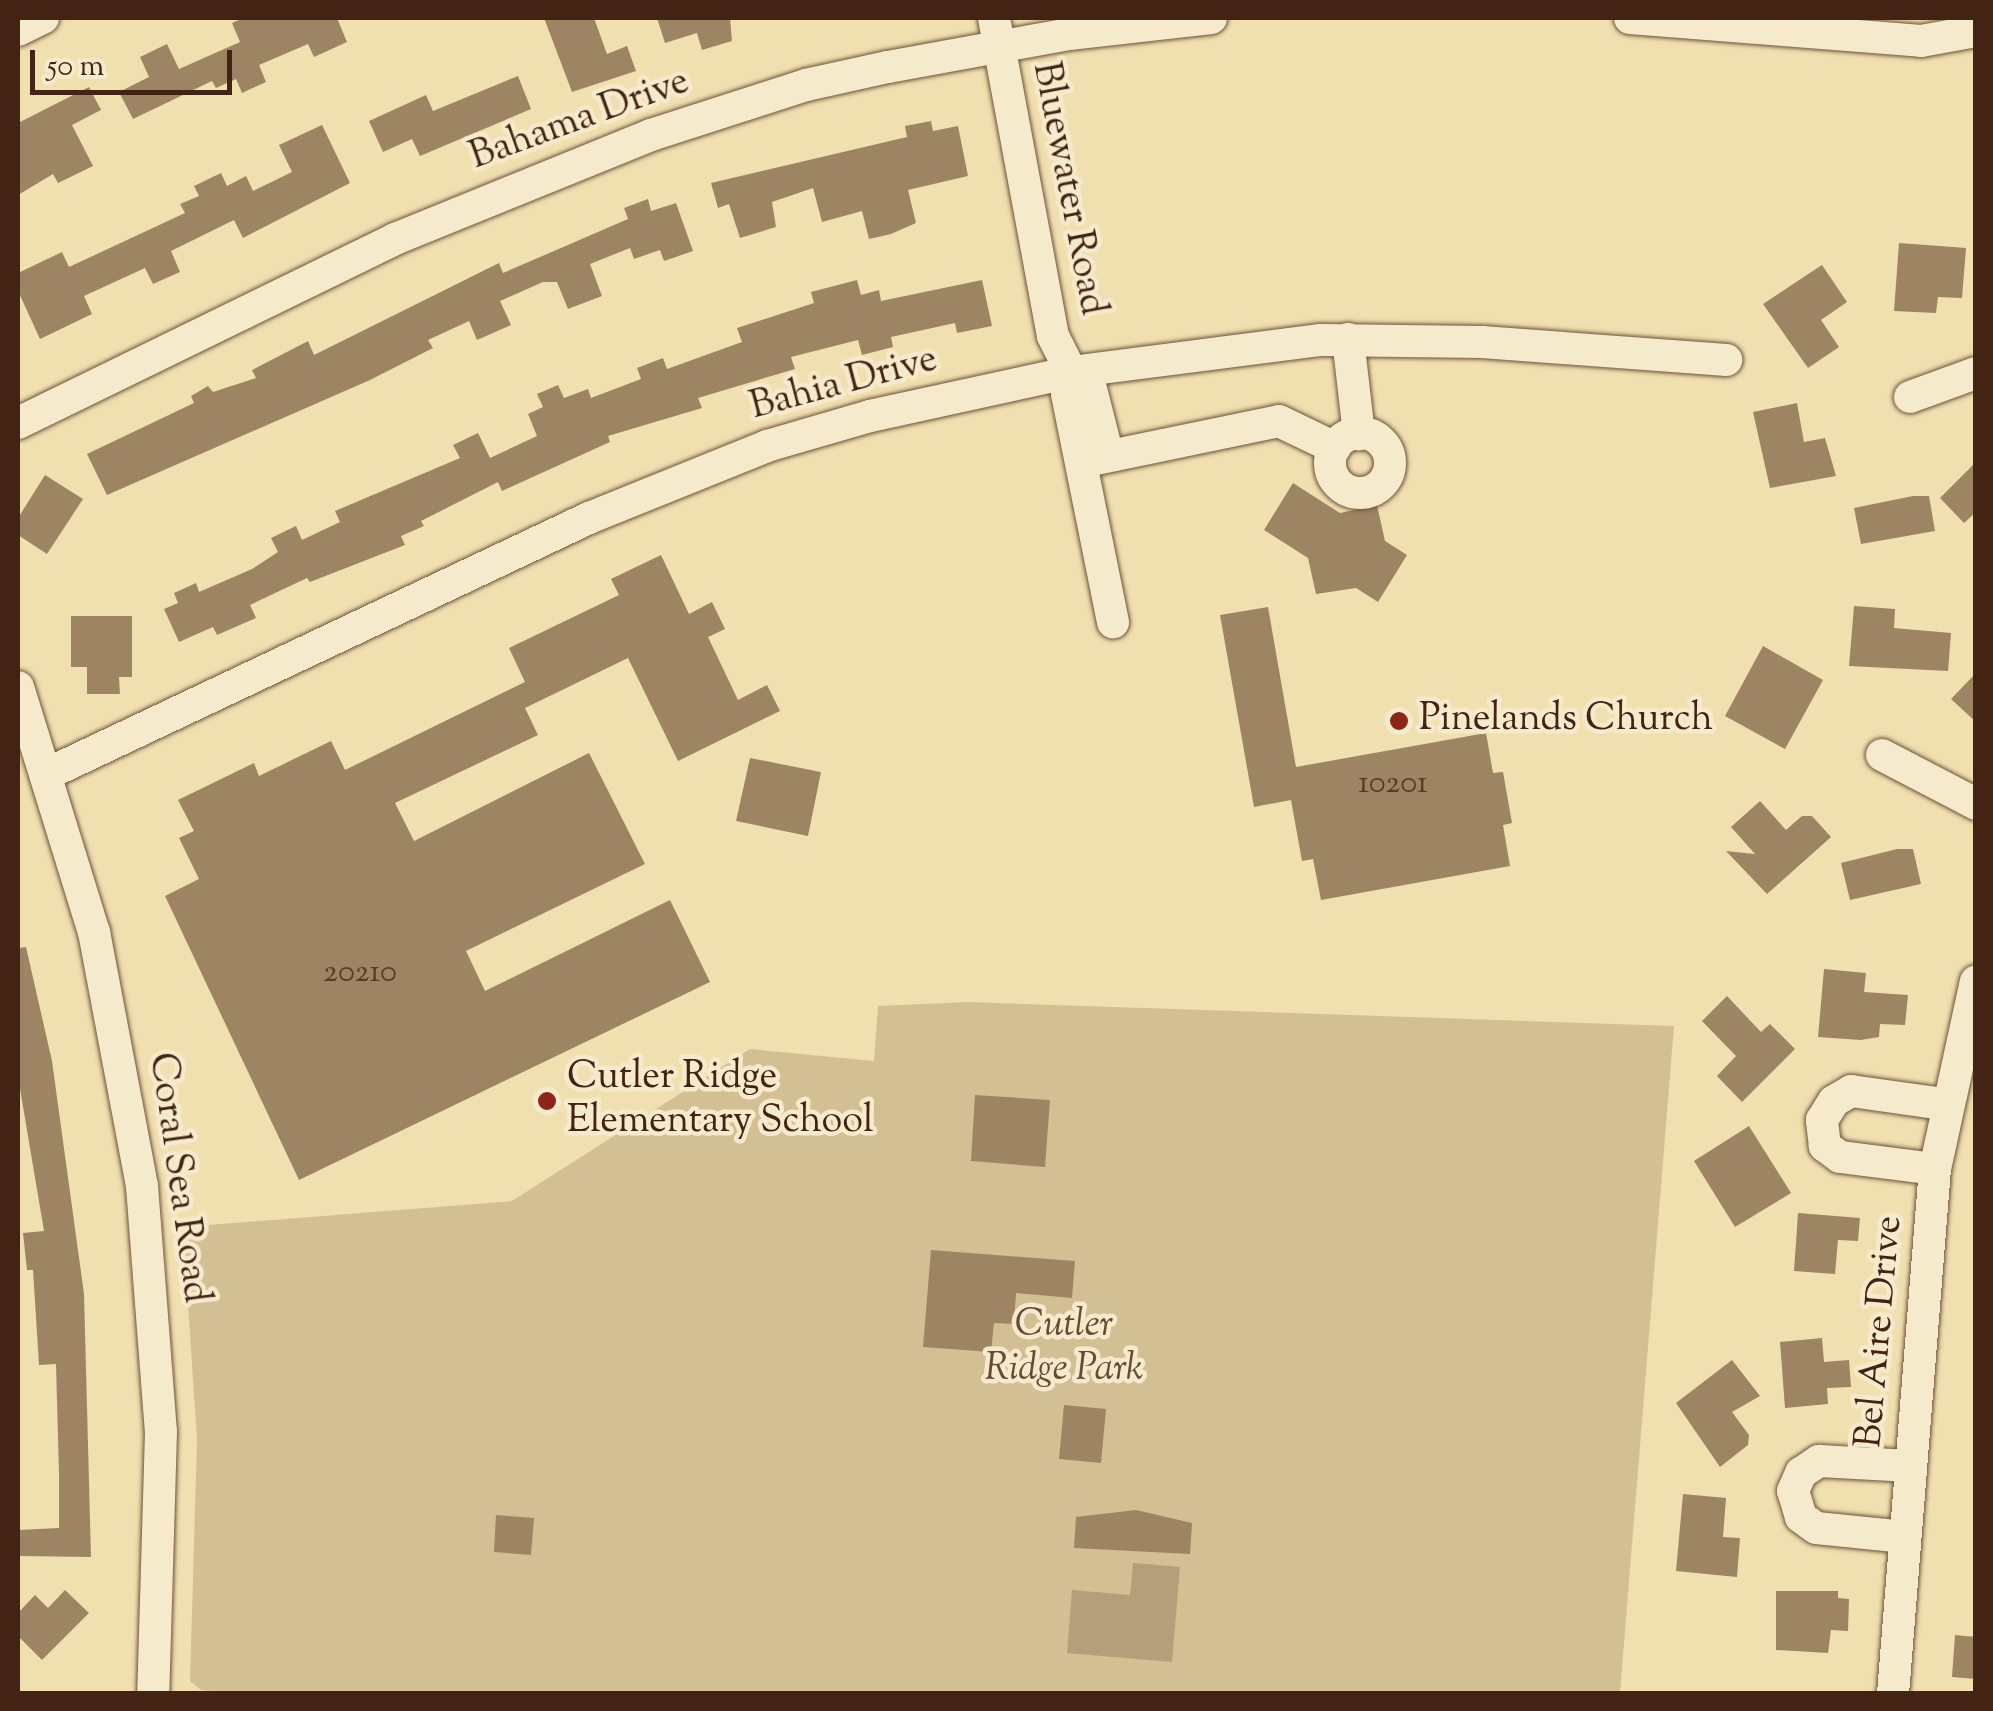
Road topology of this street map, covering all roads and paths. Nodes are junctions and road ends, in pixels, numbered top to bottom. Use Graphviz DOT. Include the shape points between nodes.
graph roads {
  1 [pos="43,18"];
  2 [pos="1211,18"];
  3 [pos="1630,18"];
  4 [pos="18,30"];
  5 [pos="1976,31"];
  6 [pos="997,32"];
  7 [pos="1348,339"];
  8 [pos="1726,360"];
  9 [pos="1070,372"];
  10 [pos="1976,373"];
  11 [pos="1910,397"];
  12 [pos="18,423"];
  13 [pos="1095,459"];
  14 [pos="1113,622"];
  15 [pos="18,687"];
  16 [pos="1882,756"];
  17 [pos="49,774"];
  18 [pos="1976,804"];
  19 [pos="1976,981"];
  20 [pos="1944,1104"];
  21 [pos="1934,1169"];
  22 [pos="1911,1466"];
  23 [pos="1905,1537"];
  24 [pos="154,1694"];
  25 [pos="1893,1694"];
  1 -- 4 [label="street"];
  2 -- 6 [label="street, Bahama Drive"];
  3 -- 5 [label="street" via="1921,41"];
  6 -- 9 [label="street, Bluewater Road" via="1053,336"];
  6 -- 12 [label="street, Bahama Drive" via="588,156 395,238"];
  7 -- 8 [label="street, Bahia Drive"];
  7 -- 9 [label="street, Bahia Drive"];
  7 -- 13 [label="street" via="1347,441 1279,420"];
  9 -- 13 [label="street, Bluewater Road" via="1090,385"];
  9 -- 17 [label="street, Bahia Drive" via="828,428 709,468"];
  10 -- 11 [label="street"];
  13 -- 14 [label="street, Bluewater Road"];
  15 -- 17 [label="street, Coral Sea Road"];
  16 -- 18 [label="street"];
  17 -- 24 [label="street, Coral Sea Road" via="112,1012 146,1220 162,1432"];
  19 -- 20 [label="street, Bel Aire Drive"];
  20 -- 21 [label="street, Bel Aire Drive"];
  20 -- 21 [label="street" via="1851,1091 1822,1120 1825,1146 1840,1157"];
  21 -- 22 [label="street, Bel Aire Drive"];
  22 -- 23 [label="street, Bel Aire Drive"];
  22 -- 23 [label="street" via="1819,1462 1801,1473 1792,1491 1800,1517 1816,1528"];
  23 -- 25 [label="street, Bel Aire Drive"];
}
